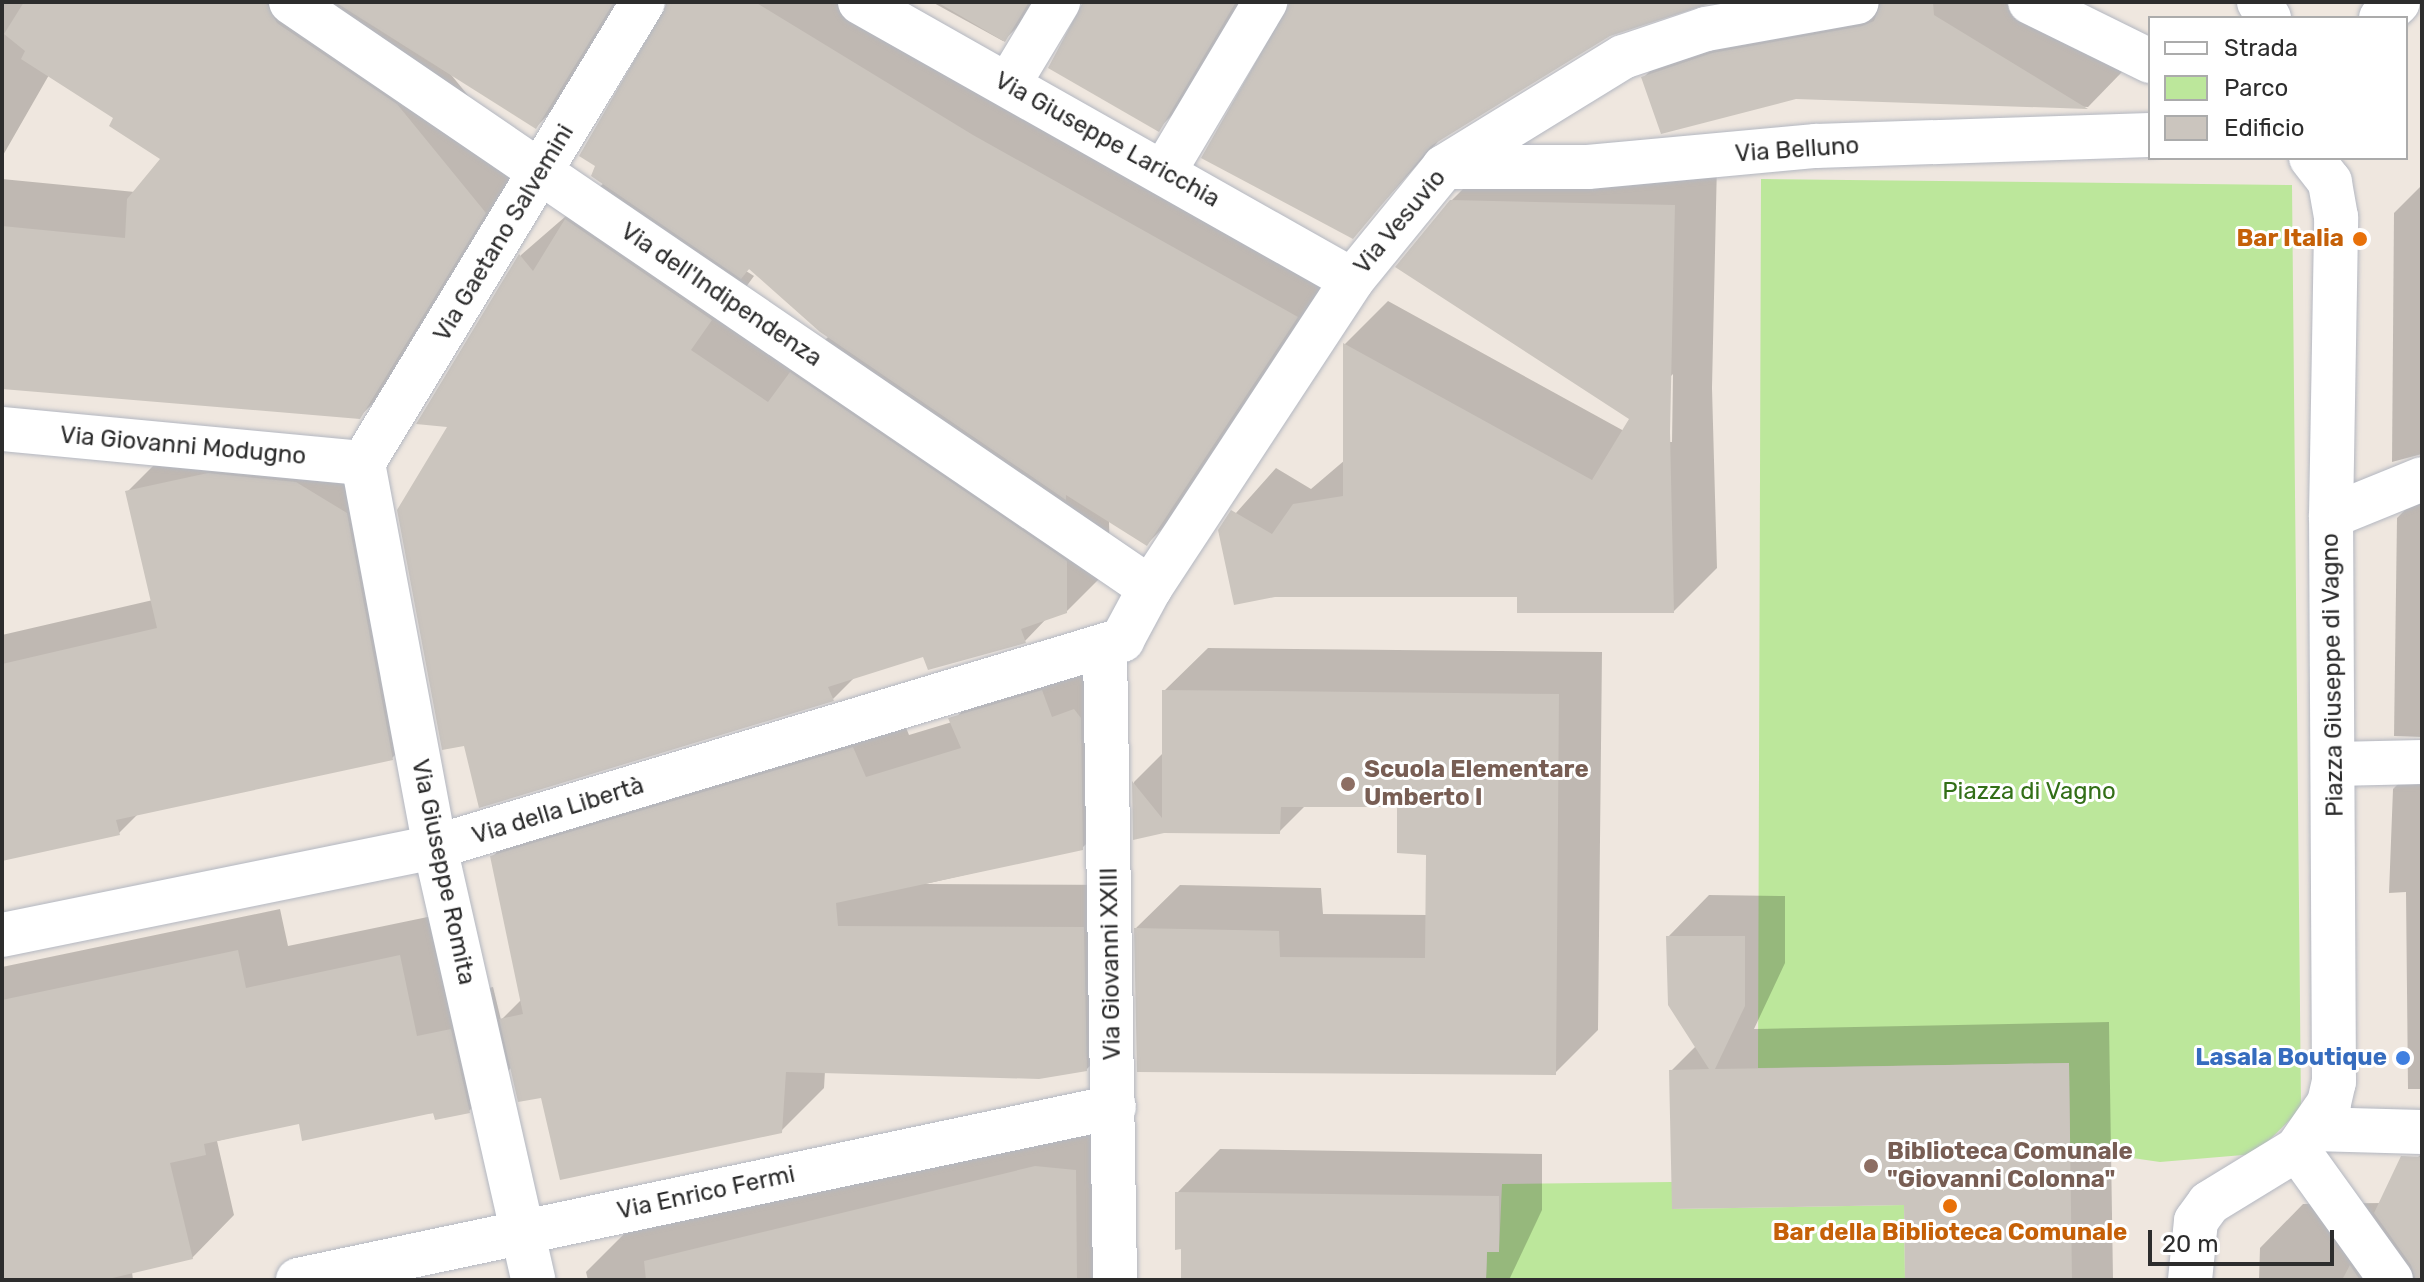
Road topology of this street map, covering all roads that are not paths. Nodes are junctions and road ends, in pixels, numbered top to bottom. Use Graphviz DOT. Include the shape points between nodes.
graph roads {
  1 [pos="291,2"];
  2 [pos="643,2"];
  3 [pos="860,2"];
  4 [pos="1058,2"];
  5 [pos="1265,2"];
  6 [pos="1857,2"];
  7 [pos="2030,2"];
  8 [pos="2398,2"];
  9 [pos="2383,16"];
  10 [pos="2148,60"];
  11 [pos="1008,85"];
  12 [pos="2148,135"];
  13 [pos="2313,160"];
  14 [pos="1444,167"];
  15 [pos="1165,170"];
  16 [pos="541,173"];
  17 [pos="1352,280"];
  18 [pos="2,429"];
  19 [pos="363,463"];
  20 [pos="2422,479"];
  21 [pos="2331,516"];
  22 [pos="1150,588"];
  23 [pos="1105,648"];
  24 [pos="2422,762"];
  25 [pos="2335,764"];
  26 [pos="435,847"];
  27 [pos="2,935"];
  28 [pos="1114,1107"];
  29 [pos="2422,1132"];
  30 [pos="2305,1139"];
  31 [pos="522,1232"];
  32 [pos="298,1280"];
  33 [pos="533,1280"];
  34 [pos="1115,1280"];
  35 [pos="2190,1280"];
  36 [pos="2391,1280"];
  1 -- 16 [label="street, Via dell'Indipendenza"];
  2 -- 16 [label="street, Via Gaetano Salvemini"];
  3 -- 11 [label="street, Via Giuseppe Laricchia"];
  4 -- 11 [label="street"];
  5 -- 15 [label="street"];
  6 -- 14 [label="street, Via Vesuvio" via="1706,29 1623,57"];
  7 -- 10 [label="street"];
  8 -- 9 [label="street"];
  11 -- 15 [label="street, Via Giuseppe Laricchia"];
  12 -- 14 [label="street, Via Belluno" via="1816,146 1588,167"];
  13 -- 21 [label="street, Piazza Giuseppe di Vagno" via="2330,182 2336,217"];
  14 -- 17 [label="street, Via Vesuvio"];
  15 -- 17 [label="street, Via Giuseppe Laricchia"];
  16 -- 19 [label="street, Via Gaetano Salvemini"];
  16 -- 22 [label="street, Via dell'Indipendenza"];
  17 -- 22 [label="street, Via Vesuvio"];
  18 -- 19 [label="street, Via Giovanni Modugno"];
  19 -- 26 [label="street, Via Giuseppe Romita"];
  20 -- 21 [label="street"];
  21 -- 25 [label="street, Piazza Giuseppe di Vagno"];
  22 -- 23 [label="street, Via Vesuvio" via="1122,640"];
  23 -- 26 [label="street, Via della Libertà"];
  23 -- 28 [label="street, Via Giovanni XXIII"];
  24 -- 25 [label="street"];
  25 -- 30 [label="street, Piazza Giuseppe di Vagno" via="2334,1082 2329,1103"];
  26 -- 27 [label="street, Via della Libertà"];
  26 -- 31 [label="street, Via Giuseppe Romita"];
  28 -- 31 [label="street, Via Enrico Fermi"];
  28 -- 34 [label="street, Via Giovanni XXIII"];
  29 -- 30 [label="street"];
  30 -- 35 [label="street" via="2209,1203 2191,1239"];
  30 -- 36 [label="street"];
  31 -- 32 [label="street, Via Enrico Fermi"];
  31 -- 33 [label="street, Via Giuseppe Romita"];
}
